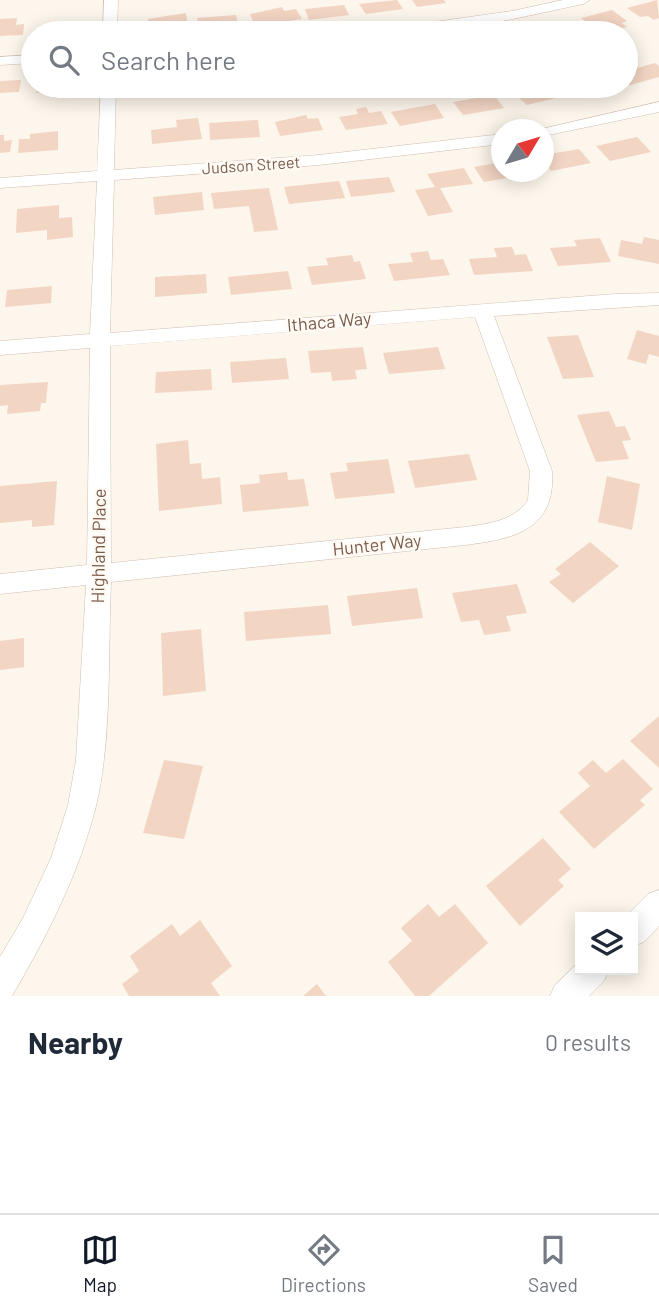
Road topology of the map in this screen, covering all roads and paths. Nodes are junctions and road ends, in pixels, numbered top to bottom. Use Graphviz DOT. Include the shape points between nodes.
graph roads {
  1 [pos="111,0"];
  2 [pos="583,0"];
  3 [pos="110,21"];
  4 [pos="470,21"];
  5 [pos="21,60"];
  6 [pos="0,61"];
  7 [pos="108,98"];
  8 [pos="659,107"];
  9 [pos="554,129"];
  10 [pos="491,140"];
  11 [pos="105,176"];
  12 [pos="0,183"];
  13 [pos="659,299"];
  14 [pos="482,310"];
  15 [pos="100,341"];
  16 [pos="0,348"];
  17 [pos="99,573"];
  18 [pos="0,584"];
  19 [pos="659,905"];
  20 [pos="638,926"];
  21 [pos="588,975"];
  22 [pos="0,987"];
  23 [pos="566,996"];
  1 -- 3 [label="street"];
  2 -- 4 [label="street"];
  5 -- 6 [label="street"];
  7 -- 11 [label="street, Highland Place"];
  8 -- 9 [label="street"];
  10 -- 11 [label="street, Judson Street" via="319,160"];
  11 -- 12 [label="street, Judson Street"];
  11 -- 15 [label="street, Highland Place"];
  13 -- 14 [label="street, Ithaca Way"];
  14 -- 15 [label="street, Ithaca Way"];
  14 -- 17 [label="street, Hunter Way" via="541,471 544,490 540,502 523,521 502,531 465,536"];
  15 -- 16 [label="street, Ithaca Way"];
  15 -- 17 [label="street, Highland Place"];
  17 -- 18 [label="street, Hunter Way"];
  17 -- 22 [label="street, Highland Place" via="90,761 82,805 65,862"];
  19 -- 20 [label="street"];
  21 -- 23 [label="street"];
}
